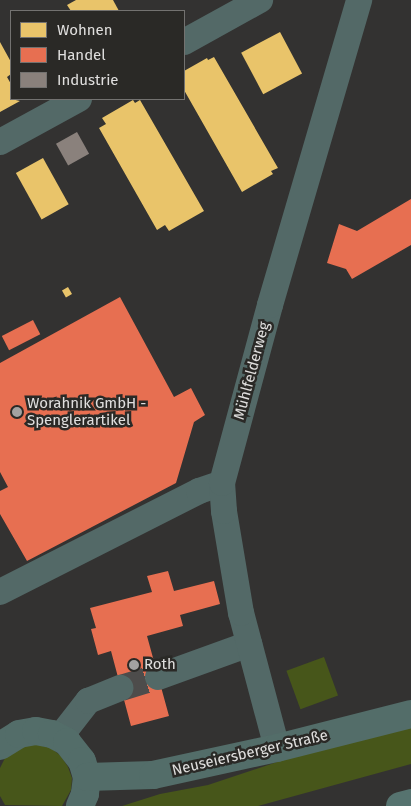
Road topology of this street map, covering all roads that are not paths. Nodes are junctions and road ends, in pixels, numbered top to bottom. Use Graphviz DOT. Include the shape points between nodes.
graph roads {
  1 [pos="260,0"];
  2 [pos="360,0"];
  3 [pos="185,41"];
  4 [pos="77,100"];
  5 [pos="0,142"];
  6 [pos="222,483"];
  7 [pos="0,592"];
  8 [pos="249,644"];
  9 [pos="158,677"];
  10 [pos="121,688"];
  11 [pos="411,714"];
  12 [pos="4,737"];
  13 [pos="60,737"];
  14 [pos="277,748"];
  15 [pos="86,777"];
  16 [pos="411,803"];
  17 [pos="80,806"];
  18 [pos="400,806"];
  1 -- 3 [label="street"];
  2 -- 6 [label="street, Mühlfelderweg" via="270,305"];
  4 -- 5 [label="street"];
  6 -- 7 [label="street" via="199,490"];
  6 -- 8 [label="street, Mühlfelderweg" via="241,613"];
  8 -- 9 [label="street"];
  8 -- 14 [label="street, Mühlfelderweg"];
  10 -- 13 [label="street" via="88,701"];
  11 -- 14 [label="main road, Neuseiersberger Straße"];
  12 -- 13 [label="main road" via="36,731"];
  13 -- 15 [label="main road" via="78,754"];
  14 -- 15 [label="main road, Neuseiersberger Straße" via="153,775"];
  15 -- 17 [label="main road"];
  16 -- 18 [label="highway"];
}
